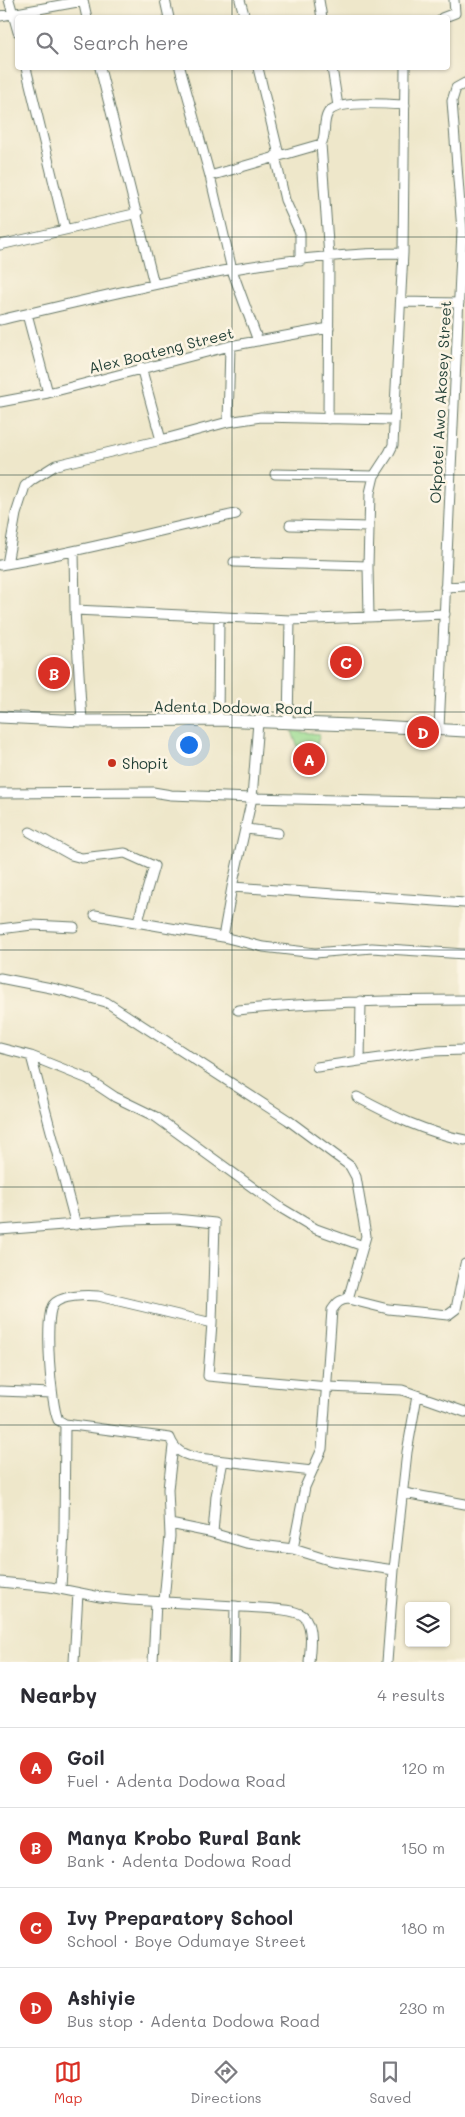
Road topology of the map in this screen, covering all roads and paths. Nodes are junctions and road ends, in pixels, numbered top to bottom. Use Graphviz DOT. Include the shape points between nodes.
graph roads {
  1 [pos="9,0"];
  2 [pos="165,0"];
  3 [pos="240,0"];
  4 [pos="319,0"];
  5 [pos="454,0"];
  6 [pos="83,1"];
  7 [pos="13,14"];
  8 [pos="86,15"];
  9 [pos="168,15"];
  10 [pos="244,15"];
  11 [pos="322,15"];
  12 [pos="0,16"];
  13 [pos="450,16"];
  14 [pos="15,21"];
  15 [pos="26,70"];
  16 [pos="101,70"];
  17 [pos="181,70"];
  18 [pos="258,70"];
  19 [pos="332,70"];
  20 [pos="405,70"];
  21 [pos="465,83"];
  22 [pos="405,105"];
  23 [pos="338,106"];
  24 [pos="322,144"];
  25 [pos="277,156"];
  26 [pos="210,176"];
  27 [pos="138,213"];
  28 [pos="65,229"];
  29 [pos="463,230"];
  30 [pos="0,245"];
  31 [pos="403,254"];
  32 [pos="329,258"];
  33 [pos="300,261"];
  34 [pos="232,270"];
  35 [pos="154,284"];
  36 [pos="401,302"];
  37 [pos="459,303"];
  38 [pos="28,314"];
  39 [pos="0,320"];
  40 [pos="329,328"];
  41 [pos="258,340"];
  42 [pos="230,346"];
  43 [pos="141,367"];
  44 [pos="48,392"];
  45 [pos="0,402"];
  46 [pos="328,419"];
  47 [pos="393,420"];
  48 [pos="228,422"];
  49 [pos="161,440"];
  50 [pos="275,474"];
  51 [pos="374,476"];
  52 [pos="236,514"];
  53 [pos="290,526"];
  54 [pos="368,527"];
  55 [pos="74,551"];
  56 [pos="234,562"];
  57 [pos="3,564"];
  58 [pos="368,566"];
  59 [pos="465,586"];
  60 [pos="445,587"];
  61 [pos="75,610"];
  62 [pos="445,614"];
  63 [pos="370,617"];
  64 [pos="219,618"];
  65 [pos="290,620"];
  66 [pos="0,717"];
  67 [pos="218,720"];
  68 [pos="82,721"];
  69 [pos="258,722"];
  70 [pos="288,724"];
  71 [pos="439,730"];
  72 [pos="465,731"];
  73 [pos="0,793"];
  74 [pos="252,798"];
  75 [pos="465,803"];
  76 [pos="246,829"];
  77 [pos="30,832"];
  78 [pos="278,834"];
  79 [pos="232,887"];
  80 [pos="465,903"];
  81 [pos="95,915"];
  82 [pos="138,921"];
  83 [pos="74,927"];
  84 [pos="0,929"];
  85 [pos="223,937"];
  86 [pos="465,954"];
  87 [pos="0,978"];
  88 [pos="465,1000"];
  89 [pos="361,1001"];
  90 [pos="238,1010"];
  91 [pos="0,1048"];
  92 [pos="465,1050"];
  93 [pos="31,1056"];
  94 [pos="360,1061"];
  95 [pos="317,1067"];
  96 [pos="357,1097"];
  97 [pos="465,1140"];
  98 [pos="76,1225"];
  99 [pos="0,1230"];
  100 [pos="363,1246"];
  101 [pos="465,1264"];
  102 [pos="348,1299"];
  103 [pos="461,1304"];
  104 [pos="212,1323"];
  105 [pos="328,1387"];
  106 [pos="0,1391"];
  107 [pos="52,1393"];
  108 [pos="417,1396"];
  109 [pos="465,1412"];
  110 [pos="65,1424"];
  111 [pos="173,1446"];
  112 [pos="223,1460"];
  113 [pos="312,1471"];
  114 [pos="404,1493"];
  115 [pos="465,1504"];
  116 [pos="170,1524"];
  117 [pos="213,1533"];
  118 [pos="292,1549"];
  119 [pos="394,1570"];
  120 [pos="0,1582"];
  121 [pos="61,1588"];
  122 [pos="78,1593"];
  123 [pos="160,1601"];
  124 [pos="235,1606"];
  125 [pos="74,1662"];
  126 [pos="153,1662"];
  127 [pos="234,1662"];
  128 [pos="309,1662"];
  129 [pos="387,1662"];
  1 -- 7 [label="street"];
  2 -- 9 [label="street"];
  3 -- 10 [label="street"];
  4 -- 11 [label="street"];
  5 -- 13 [label="street" via="455,13"];
  6 -- 7 [label="street"];
  6 -- 8 [label="street"];
  7 -- 12 [label="street"];
  7 -- 14 [label="street"];
  15 -- 28 [label="street"];
  16 -- 27 [label="street"];
  17 -- 26 [label="street"];
  18 -- 25 [label="street"];
  19 -- 23 [label="street"];
  20 -- 22 [label="street"];
  21 -- 29 [label="street, Okpotei Awo Akosey Street" via="456,88 452,101"];
  22 -- 23 [label="street"];
  22 -- 31 [label="street"];
  23 -- 24 [label="street" via="331,109 326,118"];
  24 -- 25 [label="street"];
  24 -- 32 [label="street"];
  25 -- 26 [label="street"];
  25 -- 33 [label="street" via="285,200 300,233"];
  26 -- 34 [label="street"];
  27 -- 28 [label="street"];
  27 -- 35 [label="street"];
  28 -- 30 [label="street"];
  29 -- 37 [label="street, Okpotei Awo Akosey Street"];
  31 -- 32 [label="street"];
  31 -- 36 [label="street"];
  32 -- 33 [label="street"];
  32 -- 40 [label="street"];
  33 -- 34 [label="street"];
  34 -- 35 [label="street"];
  34 -- 41 [label="street"];
  35 -- 38 [label="street"];
  36 -- 37 [label="street"];
  36 -- 47 [label="street"];
  37 -- 60 [label="street, Okpotei Awo Akosey Street"];
  38 -- 39 [label="street"];
  38 -- 44 [label="street"];
  40 -- 41 [label="street, Alex Boateng Street"];
  40 -- 46 [label="street"];
  41 -- 42 [label="street, Alex Boateng Street"];
  42 -- 43 [label="street, Alex Boateng Street"];
  42 -- 48 [label="street"];
  43 -- 44 [label="street, Alex Boateng Street"];
  43 -- 49 [label="street"];
  44 -- 45 [label="street, Alex Boateng Street"];
  46 -- 47 [label="street"];
  46 -- 48 [label="street" via="260,417"];
  47 -- 51 [label="street" via="392,445"];
  48 -- 49 [label="street"];
  49 -- 57 [label="street" via="56,465 27,483"];
  50 -- 51 [label="street"];
  51 -- 54 [label="street"];
  52 -- 55 [label="street"];
  53 -- 54 [label="street"];
  54 -- 58 [label="street"];
  55 -- 57 [label="street"];
  55 -- 61 [label="street"];
  56 -- 58 [label="street"];
  58 -- 63 [label="street"];
  59 -- 60 [label="street"];
  60 -- 62 [label="street, Okpotei Awo Akosey Street"];
  61 -- 64 [label="street"];
  61 -- 68 [label="street"];
  62 -- 63 [label="street"];
  62 -- 71 [label="street, Okpotei Awo Akosey Street"];
  63 -- 65 [label="street"];
  64 -- 65 [label="street"];
  64 -- 67 [label="street"];
  65 -- 70 [label="street"];
  66 -- 68 [label="main road, Adenta Dodowa Road"];
  67 -- 68 [label="main road, Adenta Dodowa Road"];
  67 -- 69 [label="main road, Adenta Dodowa Road"];
  69 -- 70 [label="main road, Adenta Dodowa Road"];
  69 -- 74 [label="street"];
  70 -- 71 [label="main road, Adenta Dodowa Road"];
  71 -- 72 [label="main road, Adenta Dodowa Road"];
  73 -- 74 [label="street" via="153,792"];
  74 -- 75 [label="street"];
  74 -- 76 [label="street"];
  76 -- 78 [label="street"];
  76 -- 79 [label="street"];
  77 -- 82 [label="street" via="71,855 82,858 126,853 154,866"];
  79 -- 80 [label="street"];
  79 -- 85 [label="street"];
  81 -- 82 [label="street"];
  82 -- 85 [label="street"];
  83 -- 84 [label="street" via="32,925"];
  85 -- 86 [label="street" via="263,947 315,954 372,948"];
  87 -- 100 [label="street" via="106,1002 288,1120 346,1162 356,1177 366,1231"];
  88 -- 89 [label="street"];
  89 -- 90 [label="street"];
  89 -- 94 [label="street"];
  91 -- 93 [label="street"];
  92 -- 94 [label="street" via="430,1050"];
  93 -- 98 [label="street"];
  93 -- 100 [label="street" via="88,1079 115,1097 156,1117 281,1208 316,1229"];
  94 -- 95 [label="street"];
  96 -- 97 [label="street" via="423,1130"];
  98 -- 99 [label="street"];
  98 -- 104 [label="street" via="176,1219 215,1222"];
  100 -- 102 [label="street"];
  101 -- 103 [label="street"];
  102 -- 103 [label="street" via="388,1309 440,1315 452,1314"];
  102 -- 105 [label="street" via="337,1303 330,1318"];
  104 -- 105 [label="street" via="208,1376"];
  104 -- 107 [label="street" via="98,1296 81,1295 58,1300 51,1309 49,1324"];
  105 -- 108 [label="street" via="402,1390"];
  105 -- 113 [label="street" via="322,1448"];
  106 -- 107 [label="street"];
  107 -- 110 [label="street" via="58,1420"];
  108 -- 109 [label="street"];
  108 -- 114 [label="street"];
  110 -- 111 [label="street" via="170,1438"];
  110 -- 121 [label="street"];
  111 -- 112 [label="street" via="183,1454"];
  111 -- 116 [label="street" via="168,1489"];
  112 -- 113 [label="street"];
  112 -- 117 [label="street"];
  113 -- 118 [label="street"];
  114 -- 115 [label="street"];
  114 -- 119 [label="street"];
  116 -- 117 [label="street"];
  116 -- 123 [label="street"];
  117 -- 118 [label="street" via="246,1543"];
  118 -- 119 [label="street" via="332,1561"];
  119 -- 129 [label="street"];
  120 -- 121 [label="street"];
  121 -- 122 [label="street"];
  122 -- 123 [label="street"];
  122 -- 125 [label="street"];
  123 -- 124 [label="street"];
  123 -- 126 [label="street"];
  124 -- 127 [label="street"];
  124 -- 128 [label="street" via="301,1612 308,1621"];
}
